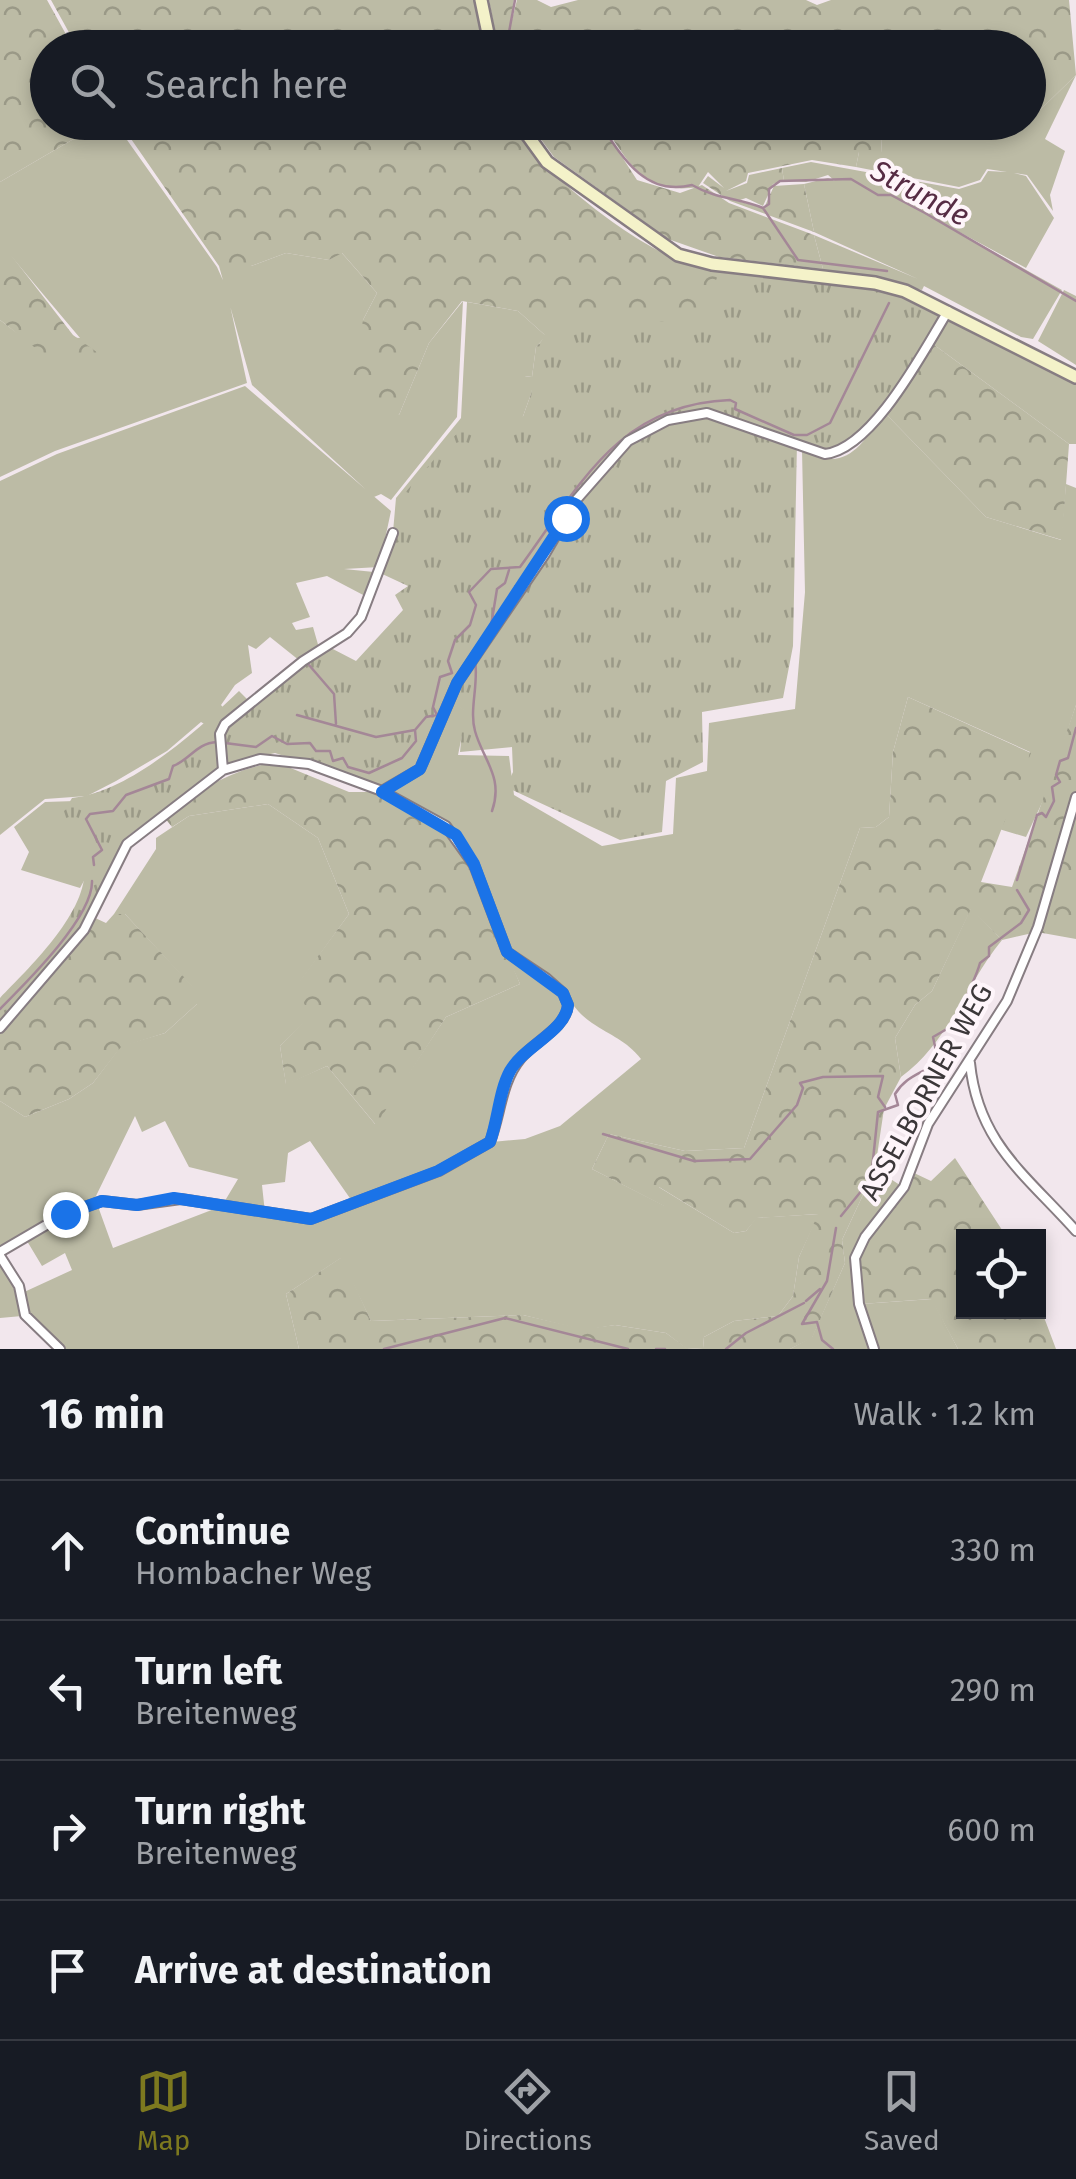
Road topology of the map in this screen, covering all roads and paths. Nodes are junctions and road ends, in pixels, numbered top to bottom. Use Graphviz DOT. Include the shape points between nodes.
graph roads {
  1 [pos="481,0"];
  2 [pos="487,30"];
  3 [pos="531,140"];
  4 [pos="948,311"];
  5 [pos="1076,377"];
  6 [pos="393,533"];
  7 [pos="223,770"];
  8 [pos="382,792"];
  9 [pos="1076,797"];
  10 [pos="0,1028"];
  11 [pos="970,1063"];
  12 [pos="1076,1231"];
  13 [pos="0,1254"];
  14 [pos="60,1349"];
  15 [pos="874,1349"];
  1 -- 2 [label="main road"];
  3 -- 4 [label="main road" via="547,162 678,255 875,282"];
  4 -- 5 [label="main road"];
  4 -- 8 [label="street" via="888,404 842,450 825,454 695,413 628,441 583,491 457,683 420,769"];
  6 -- 7 [label="street" via="361,617 347,634 225,724"];
  7 -- 8 [label="street" via="283,758"];
  7 -- 10 [label="street" via="127,844 84,930"];
  8 -- 13 [label="street" via="456,835 507,952 554,986 568,1005 561,1023 510,1072 490,1142 438,1171 311,1219 193,1200 102,1201 65,1214"];
  9 -- 11 [label="street, ASSELBORNER WEG" via="1038,926"];
  11 -- 12 [label="street" via="973,1092 991,1136"];
  11 -- 15 [label="street, ASSELBORNER WEG" via="928,1124 904,1188 856,1258 859,1304"];
  13 -- 14 [label="street" via="19,1286 25,1315"];
}
